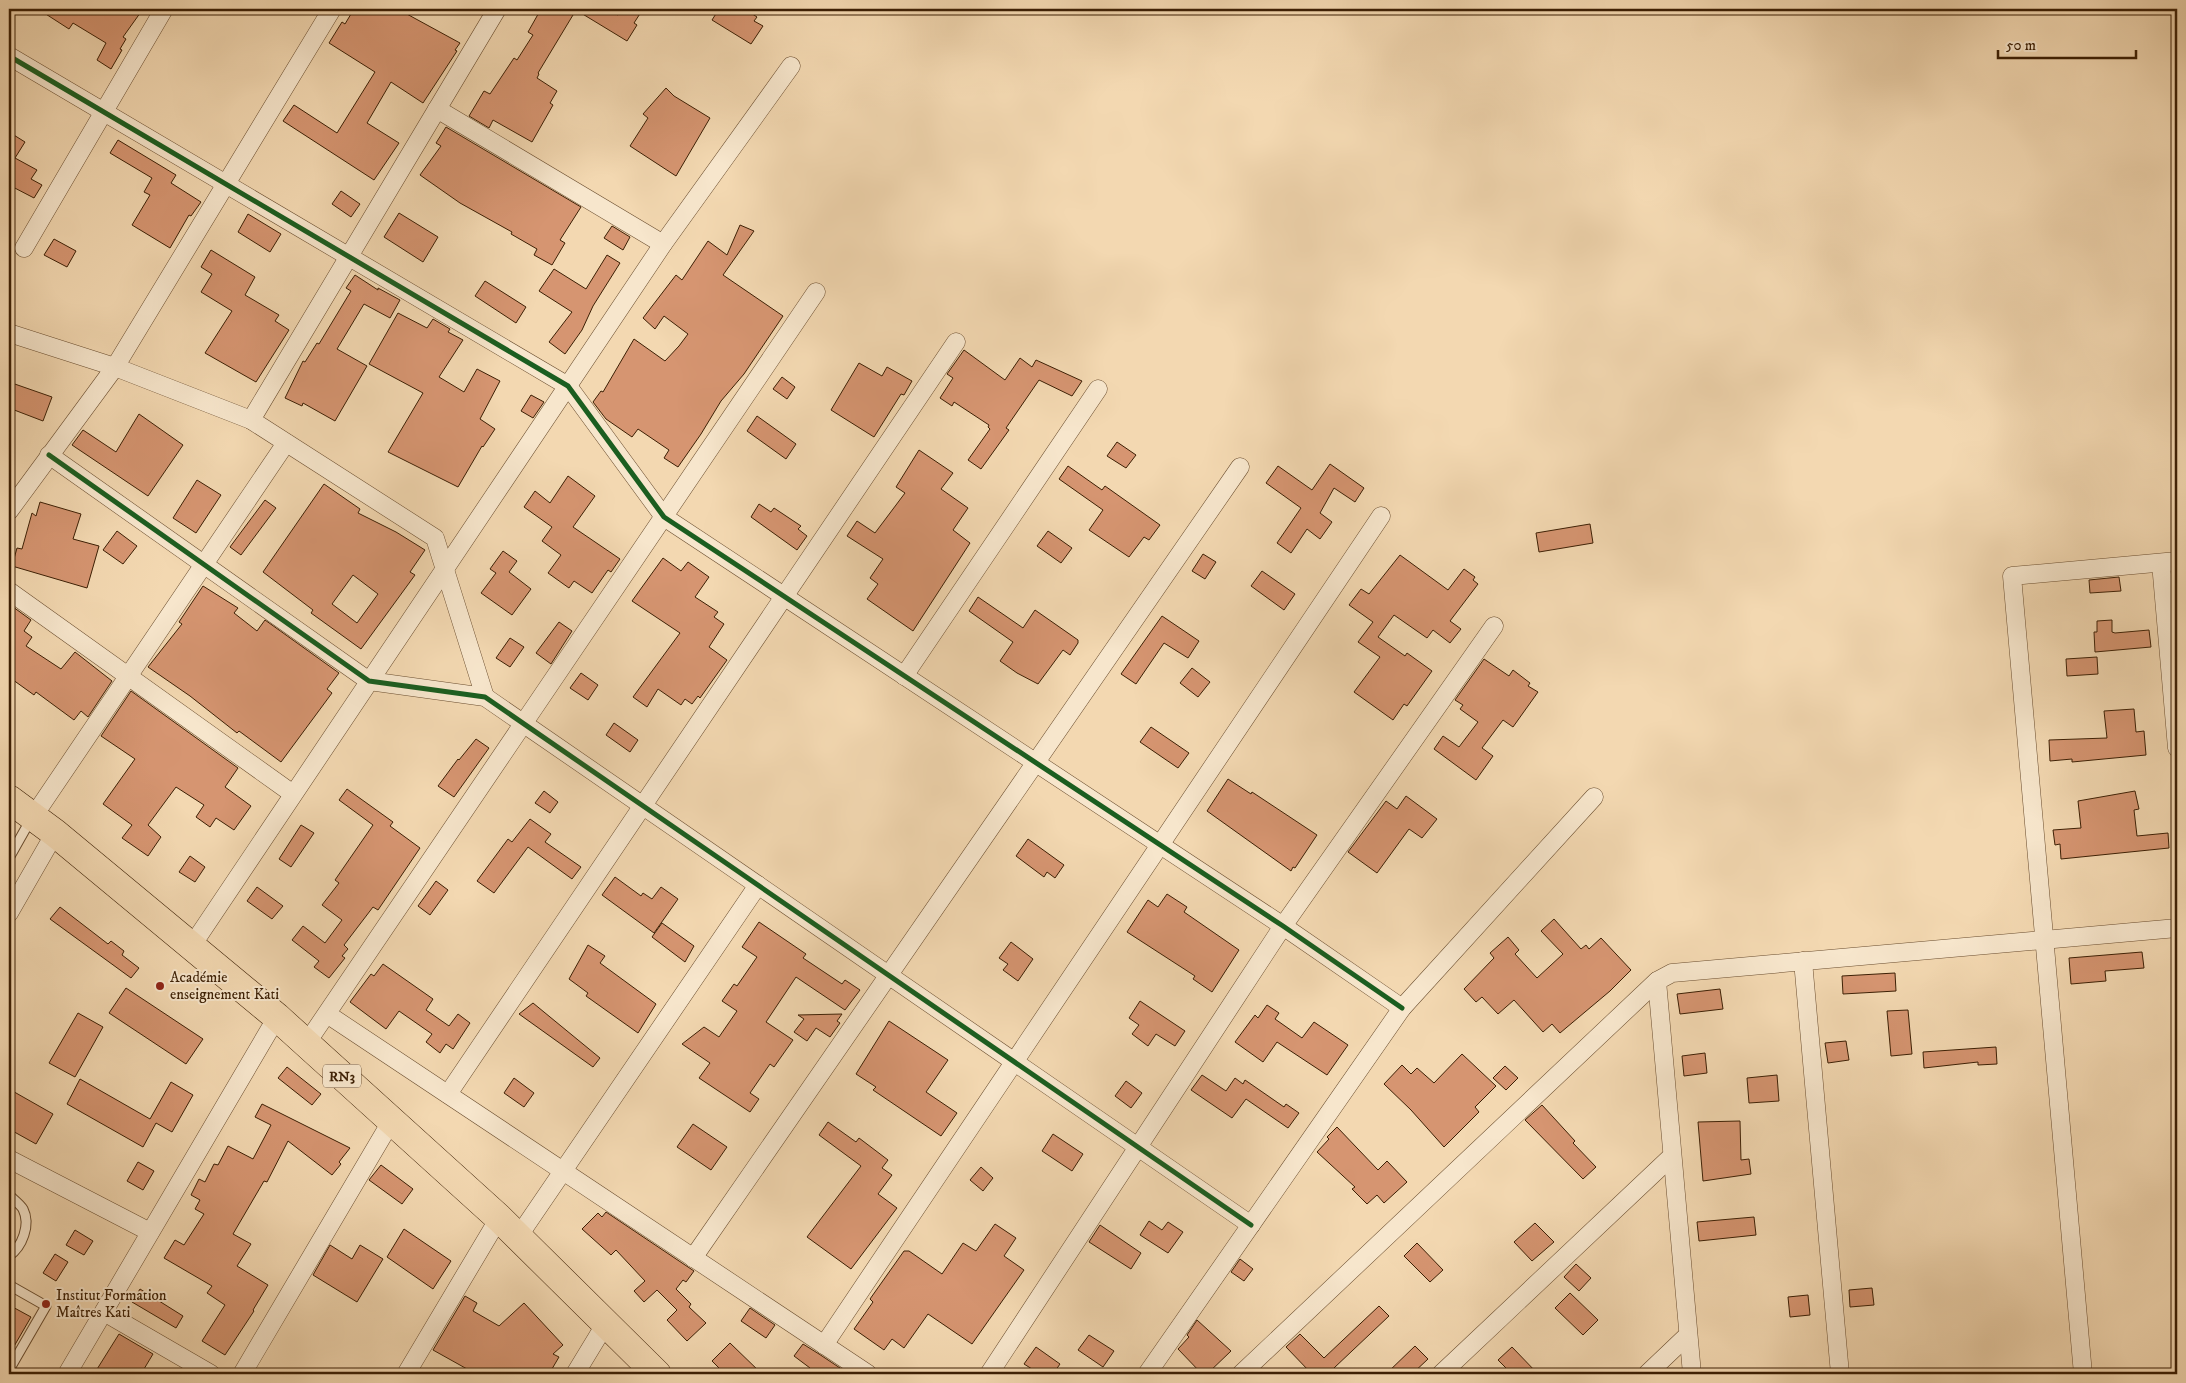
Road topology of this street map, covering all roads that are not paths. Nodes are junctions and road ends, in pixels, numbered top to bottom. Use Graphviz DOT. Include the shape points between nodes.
graph roads {
  1 [pos="164,9"];
  2 [pos="332,9"];
  3 [pos="497,9"];
  4 [pos="9,56"];
  5 [pos="791,66"];
  6 [pos="437,109"];
  7 [pos="104,112"];
  8 [pos="225,184"];
  9 [pos="663,244"];
  10 [pos="24,248"];
  11 [pos="349,257"];
  12 [pos="816,292"];
  13 [pos="9,333"];
  14 [pos="956,342"];
  15 [pos="115,367"];
  16 [pos="568,386"];
  17 [pos="1098,389"];
  18 [pos="251,420"];
  19 [pos="286,443"];
  20 [pos="49,455"];
  21 [pos="1240,467"];
  22 [pos="9,511"];
  23 [pos="1381,516"];
  24 [pos="664,517"];
  25 [pos="2169,562"];
  26 [pos="204,564"];
  27 [pos="445,569"];
  28 [pos="9,591"];
  29 [pos="784,597"];
  30 [pos="1494,626"];
  31 [pos="128,676"];
  32 [pos="904,676"];
  33 [pos="370,681"];
  34 [pos="485,697"];
  35 [pos="524,724"];
  36 [pos="2177,748"];
  37 [pos="1036,763"];
  38 [pos="293,794"];
  39 [pos="1594,797"];
  40 [pos="9,799"];
  41 [pos="643,806"];
  42 [pos="33,817"];
  43 [pos="54,834"];
  44 [pos="1160,845"];
  45 [pos="9,858"];
  46 [pos="758,885"];
  47 [pos="9,913"];
  48 [pos="1283,926"];
  49 [pos="2177,928"];
  50 [pos="2044,940"];
  51 [pos="191,947"];
  52 [pos="1803,961"];
  53 [pos="889,975"];
  54 [pos="1656,981"];
  55 [pos="1402,1008"];
  56 [pos="327,1014"];
  57 [pos="277,1017"];
  58 [pos="306,1044"];
  59 [pos="1015,1062"];
  60 [pos="448,1094"];
  61 [pos="392,1120"];
  62 [pos="1138,1147"];
  63 [pos="1672,1156"];
  64 [pos="9,1159"];
  65 [pos="563,1171"];
  66 [pos="9,1195"];
  67 [pos="499,1218"];
  68 [pos="1251,1225"];
  69 [pos="150,1232"];
  70 [pos="518,1237"];
  71 [pos="9,1256"];
  72 [pos="693,1258"];
  73 [pos="9,1285"];
  74 [pos="104,1312"];
  75 [pos="606,1323"];
  76 [pos="1688,1336"];
  77 [pos="824,1345"];
  78 [pos="9,1370"];
  79 [pos="67,1374"];
  80 [pos="211,1374"];
  81 [pos="242,1374"];
  82 [pos="406,1374"];
  83 [pos="575,1374"];
  84 [pos="657,1374"];
  85 [pos="868,1374"];
  86 [pos="989,1374"];
  87 [pos="1147,1374"];
  88 [pos="1241,1374"];
  89 [pos="1441,1374"];
  90 [pos="1647,1374"];
  91 [pos="1692,1374"];
  92 [pos="1840,1374"];
  93 [pos="2084,1374"];
  1 -- 7 [label="street"];
  2 -- 8 [label="street"];
  3 -- 6 [label="street"];
  4 -- 7 [label="street"];
  5 -- 9 [label="street"];
  6 -- 9 [label="street"];
  6 -- 11 [label="street"];
  7 -- 8 [label="street"];
  7 -- 10 [label="street"];
  8 -- 11 [label="street"];
  8 -- 15 [label="street"];
  9 -- 16 [label="street"];
  11 -- 16 [label="street"];
  11 -- 18 [label="street"];
  12 -- 24 [label="street"];
  13 -- 15 [label="street"];
  14 -- 29 [label="street"];
  15 -- 18 [label="street"];
  15 -- 20 [label="street"];
  16 -- 24 [label="street"];
  16 -- 27 [label="street"];
  17 -- 32 [label="street"];
  18 -- 19 [label="street"];
  19 -- 26 [label="street"];
  19 -- 27 [label="street" via="435,538"];
  20 -- 22 [label="street"];
  20 -- 26 [label="street"];
  21 -- 37 [label="street"];
  23 -- 44 [label="street"];
  24 -- 29 [label="street"];
  24 -- 35 [label="street"];
  25 -- 36 [label="street"];
  25 -- 50 [label="street" via="2012,576"];
  26 -- 31 [label="street"];
  26 -- 33 [label="street"];
  27 -- 33 [label="street"];
  27 -- 34 [label="street"];
  28 -- 31 [label="street"];
  29 -- 32 [label="street"];
  29 -- 41 [label="street"];
  30 -- 48 [label="street"];
  31 -- 38 [label="street"];
  31 -- 42 [label="street"];
  32 -- 37 [label="street"];
  33 -- 34 [label="street"];
  33 -- 38 [label="street"];
  34 -- 35 [label="street"];
  35 -- 41 [label="street"];
  35 -- 56 [label="street"];
  37 -- 44 [label="street"];
  37 -- 53 [label="street"];
  38 -- 51 [label="street"];
  39 -- 55 [label="street"];
  40 -- 42 [label="highway, RN3"];
  41 -- 46 [label="street"];
  41 -- 60 [label="street"];
  42 -- 43 [label="highway, RN3"];
  42 -- 45 [label="lane"];
  43 -- 47 [label="street"];
  43 -- 51 [label="highway, RN3"];
  44 -- 48 [label="street"];
  44 -- 59 [label="street"];
  46 -- 53 [label="street"];
  46 -- 65 [label="street"];
  48 -- 55 [label="street"];
  48 -- 62 [label="street"];
  49 -- 50 [label="street"];
  50 -- 52 [label="street"];
  50 -- 93 [label="street"];
  51 -- 57 [label="highway, RN3"];
  52 -- 54 [label="street" via="1672,973"];
  52 -- 92 [label="street"];
  53 -- 59 [label="street"];
  53 -- 72 [label="street"];
  54 -- 63 [label="street"];
  54 -- 88 [label="street"];
  55 -- 68 [label="street"];
  56 -- 58 [label="street"];
  56 -- 60 [label="street"];
  57 -- 58 [label="highway, RN3"];
  57 -- 69 [label="street"];
  58 -- 61 [label="highway, RN3"];
  59 -- 62 [label="street"];
  59 -- 77 [label="street"];
  60 -- 65 [label="street"];
  61 -- 67 [label="highway, RN3"];
  61 -- 81 [label="street"];
  62 -- 68 [label="street"];
  62 -- 86 [label="street"];
  63 -- 76 [label="street"];
  63 -- 89 [label="street"];
  64 -- 69 [label="street"];
  65 -- 70 [label="street"];
  65 -- 72 [label="street"];
  66 -- 71 [label="lane" via="23,1210 26,1225 23,1240"];
  67 -- 70 [label="highway, RN3"];
  67 -- 82 [label="street"];
  68 -- 87 [label="street"];
  69 -- 74 [label="street"];
  70 -- 75 [label="highway, RN3"];
  72 -- 77 [label="street"];
  73 -- 78 [label="lane" via="46,1306"];
  74 -- 79 [label="street"];
  74 -- 80 [label="street"];
  75 -- 83 [label="street"];
  75 -- 84 [label="highway, RN3"];
  76 -- 90 [label="street"];
  76 -- 91 [label="street"];
  77 -- 85 [label="street"];
}
